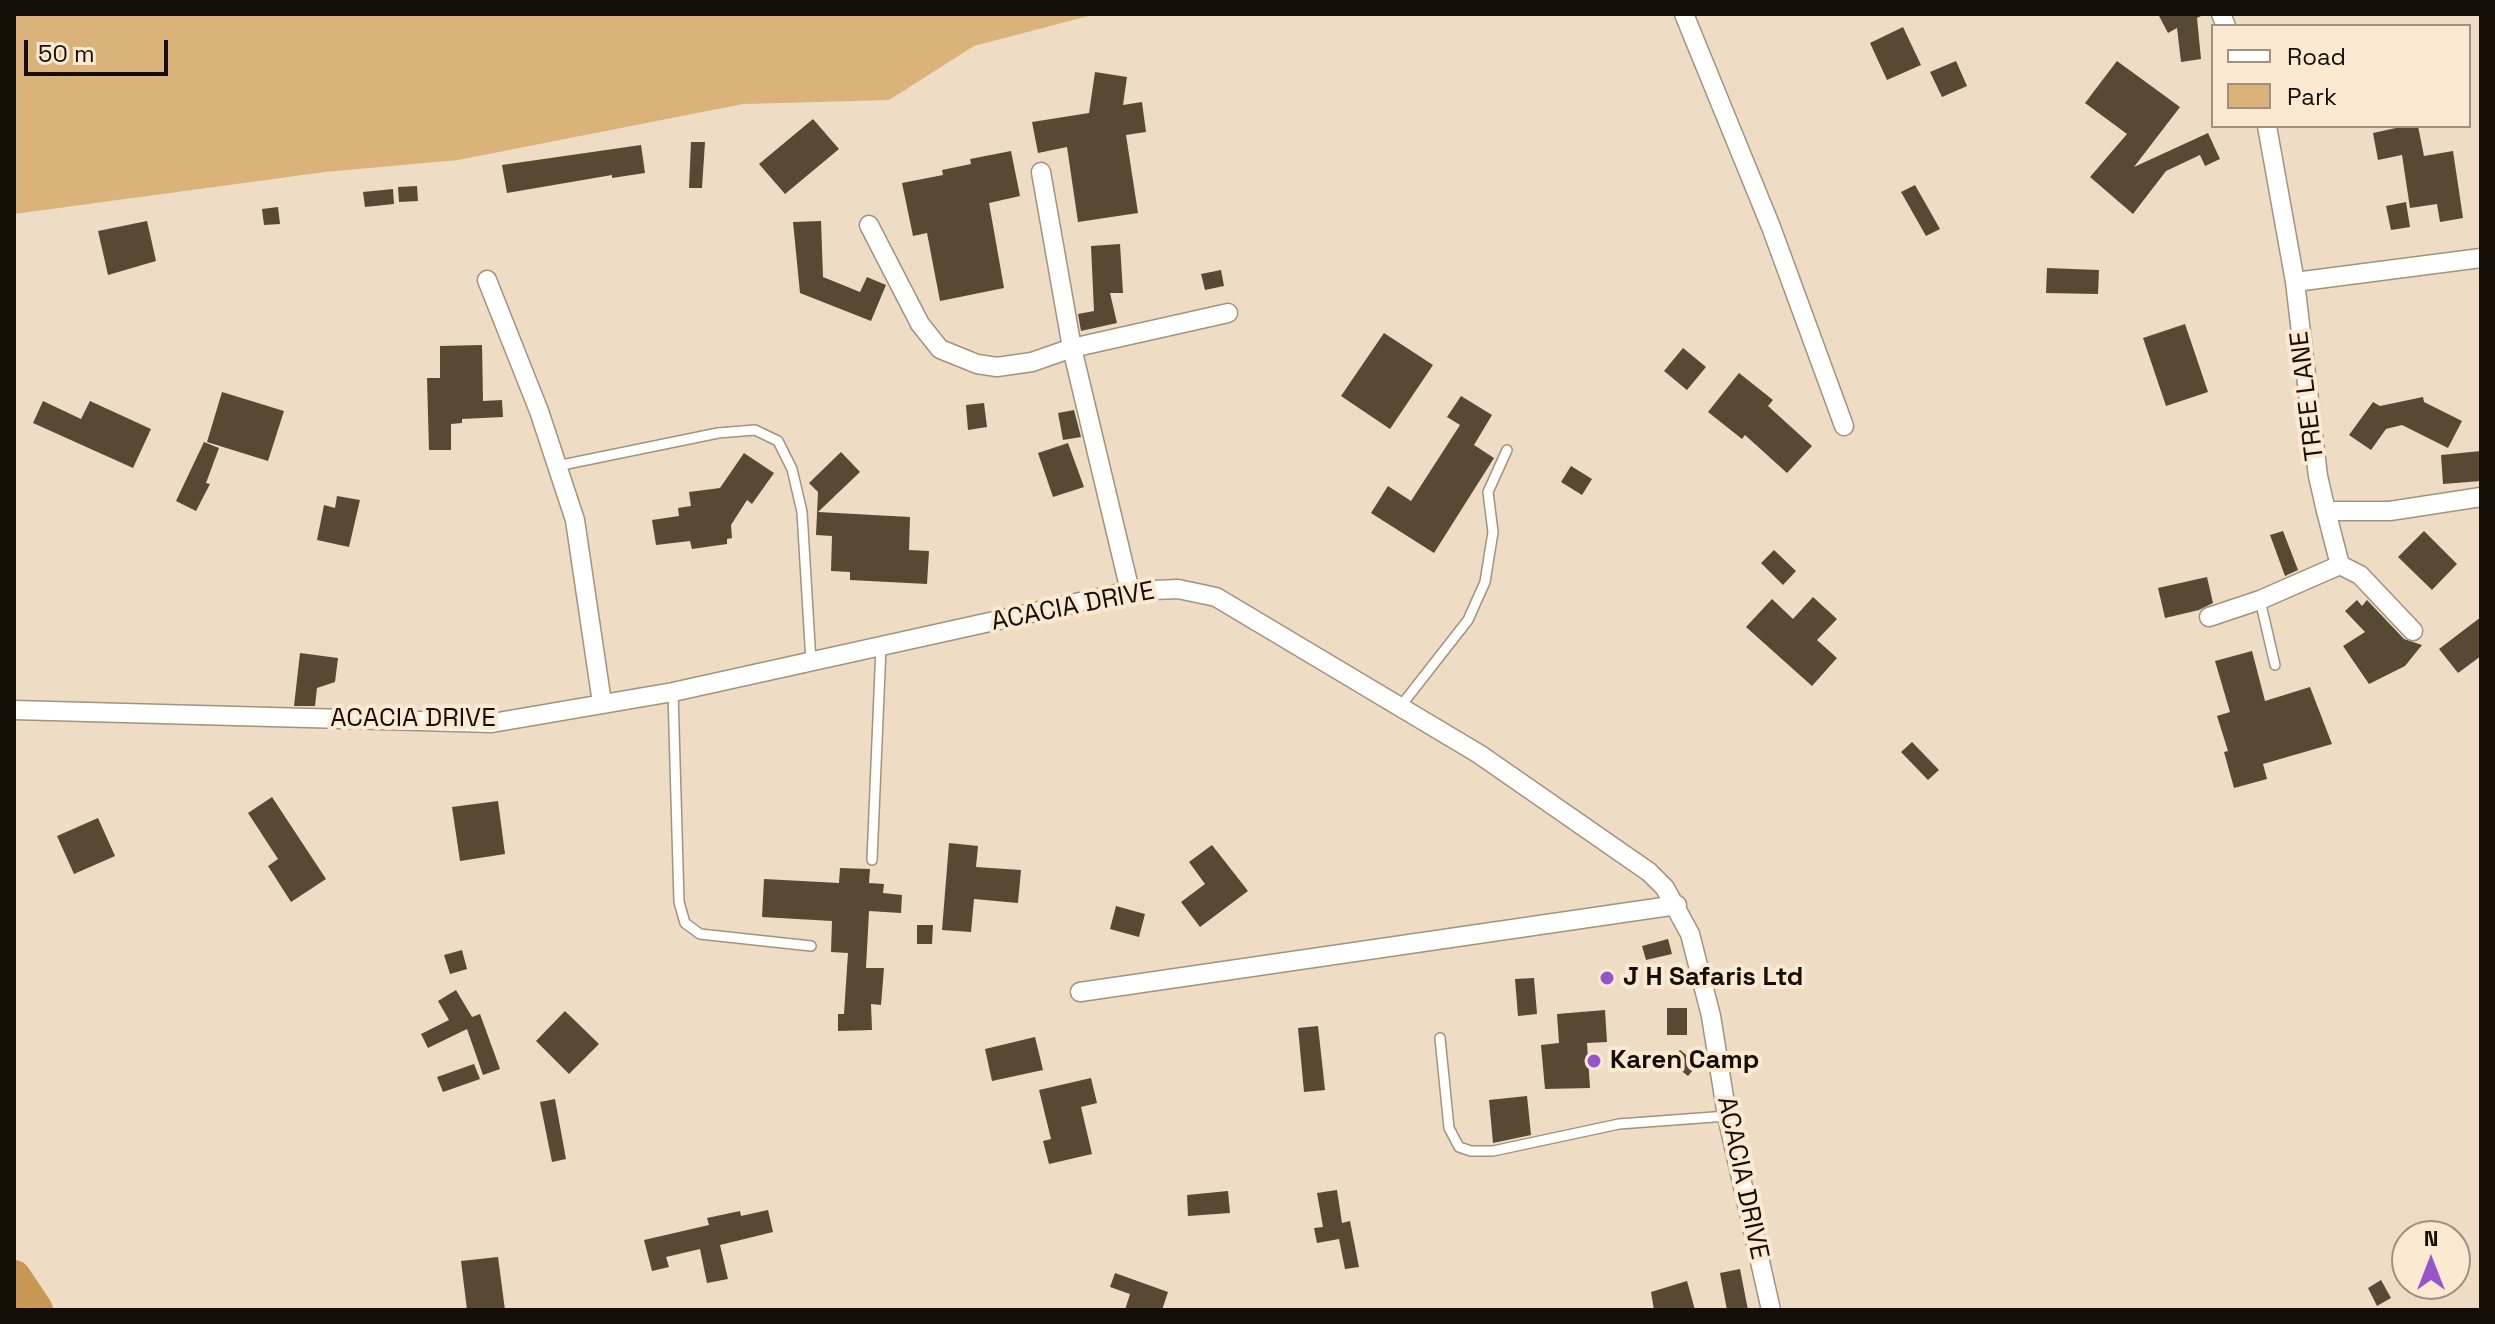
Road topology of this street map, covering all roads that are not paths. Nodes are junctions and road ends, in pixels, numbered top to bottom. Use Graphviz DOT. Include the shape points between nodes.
graph roads {
  1 [pos="1684,14"];
  2 [pos="2267,128"];
  3 [pos="1041,172"];
  4 [pos="869,225"];
  5 [pos="2481,258"];
  6 [pos="487,280"];
  7 [pos="2295,282"];
  8 [pos="1228,313"];
  9 [pos="1072,348"];
  10 [pos="1844,426"];
  11 [pos="1507,450"];
  12 [pos="557,466"];
  13 [pos="2481,497"];
  14 [pos="2326,511"];
  15 [pos="2340,565"];
  16 [pos="1130,591"];
  17 [pos="2260,600"];
  18 [pos="2209,617"];
  19 [pos="2413,631"];
  20 [pos="881,647"];
  21 [pos="811,662"];
  22 [pos="2275,665"];
  23 [pos="673,692"];
  24 [pos="602,703"];
  25 [pos="1400,707"];
  26 [pos="14,710"];
  27 [pos="872,860"];
  28 [pos="1677,905"];
  29 [pos="811,946"];
  30 [pos="1080,992"];
  31 [pos="1440,1038"];
  32 [pos="1727,1116"];
  33 [pos="1771,1310"];
  1 -- 10 [label="street"];
  2 -- 7 [label="street, TREE LANE"];
  3 -- 9 [label="street"];
  4 -- 9 [label="street" via="920,324 940,349 997,367"];
  5 -- 7 [label="street"];
  6 -- 12 [label="street"];
  7 -- 14 [label="street, TREE LANE"];
  8 -- 9 [label="street"];
  9 -- 16 [label="street"];
  11 -- 25 [label="lane" via="1488,492 1493,532 1485,582 1468,620"];
  12 -- 21 [label="lane" via="718,433 755,430 778,441 792,469 802,512"];
  12 -- 24 [label="street" via="575,520"];
  13 -- 14 [label="street" via="2390,511"];
  14 -- 15 [label="street, TREE LANE"];
  15 -- 17 [label="street"];
  15 -- 19 [label="street" via="2360,575"];
  16 -- 20 [label="street, ACACIA DRIVE"];
  16 -- 25 [label="street, ACACIA DRIVE" via="1178,589 1216,597"];
  17 -- 18 [label="street"];
  17 -- 22 [label="lane"];
  20 -- 21 [label="street, ACACIA DRIVE"];
  20 -- 27 [label="lane"];
  21 -- 23 [label="street, ACACIA DRIVE"];
  23 -- 24 [label="street, ACACIA DRIVE"];
  23 -- 29 [label="lane" via="679,902 685,923 700,934"];
  24 -- 26 [label="street, ACACIA DRIVE" via="492,723"];
  25 -- 28 [label="street, ACACIA DRIVE" via="1479,754 1649,872"];
  28 -- 30 [label="street"];
  28 -- 32 [label="street, ACACIA DRIVE" via="1711,1016"];
  31 -- 32 [label="lane" via="1449,1128 1459,1147 1471,1151 1619,1124"];
  32 -- 33 [label="street, ACACIA DRIVE"];
}
